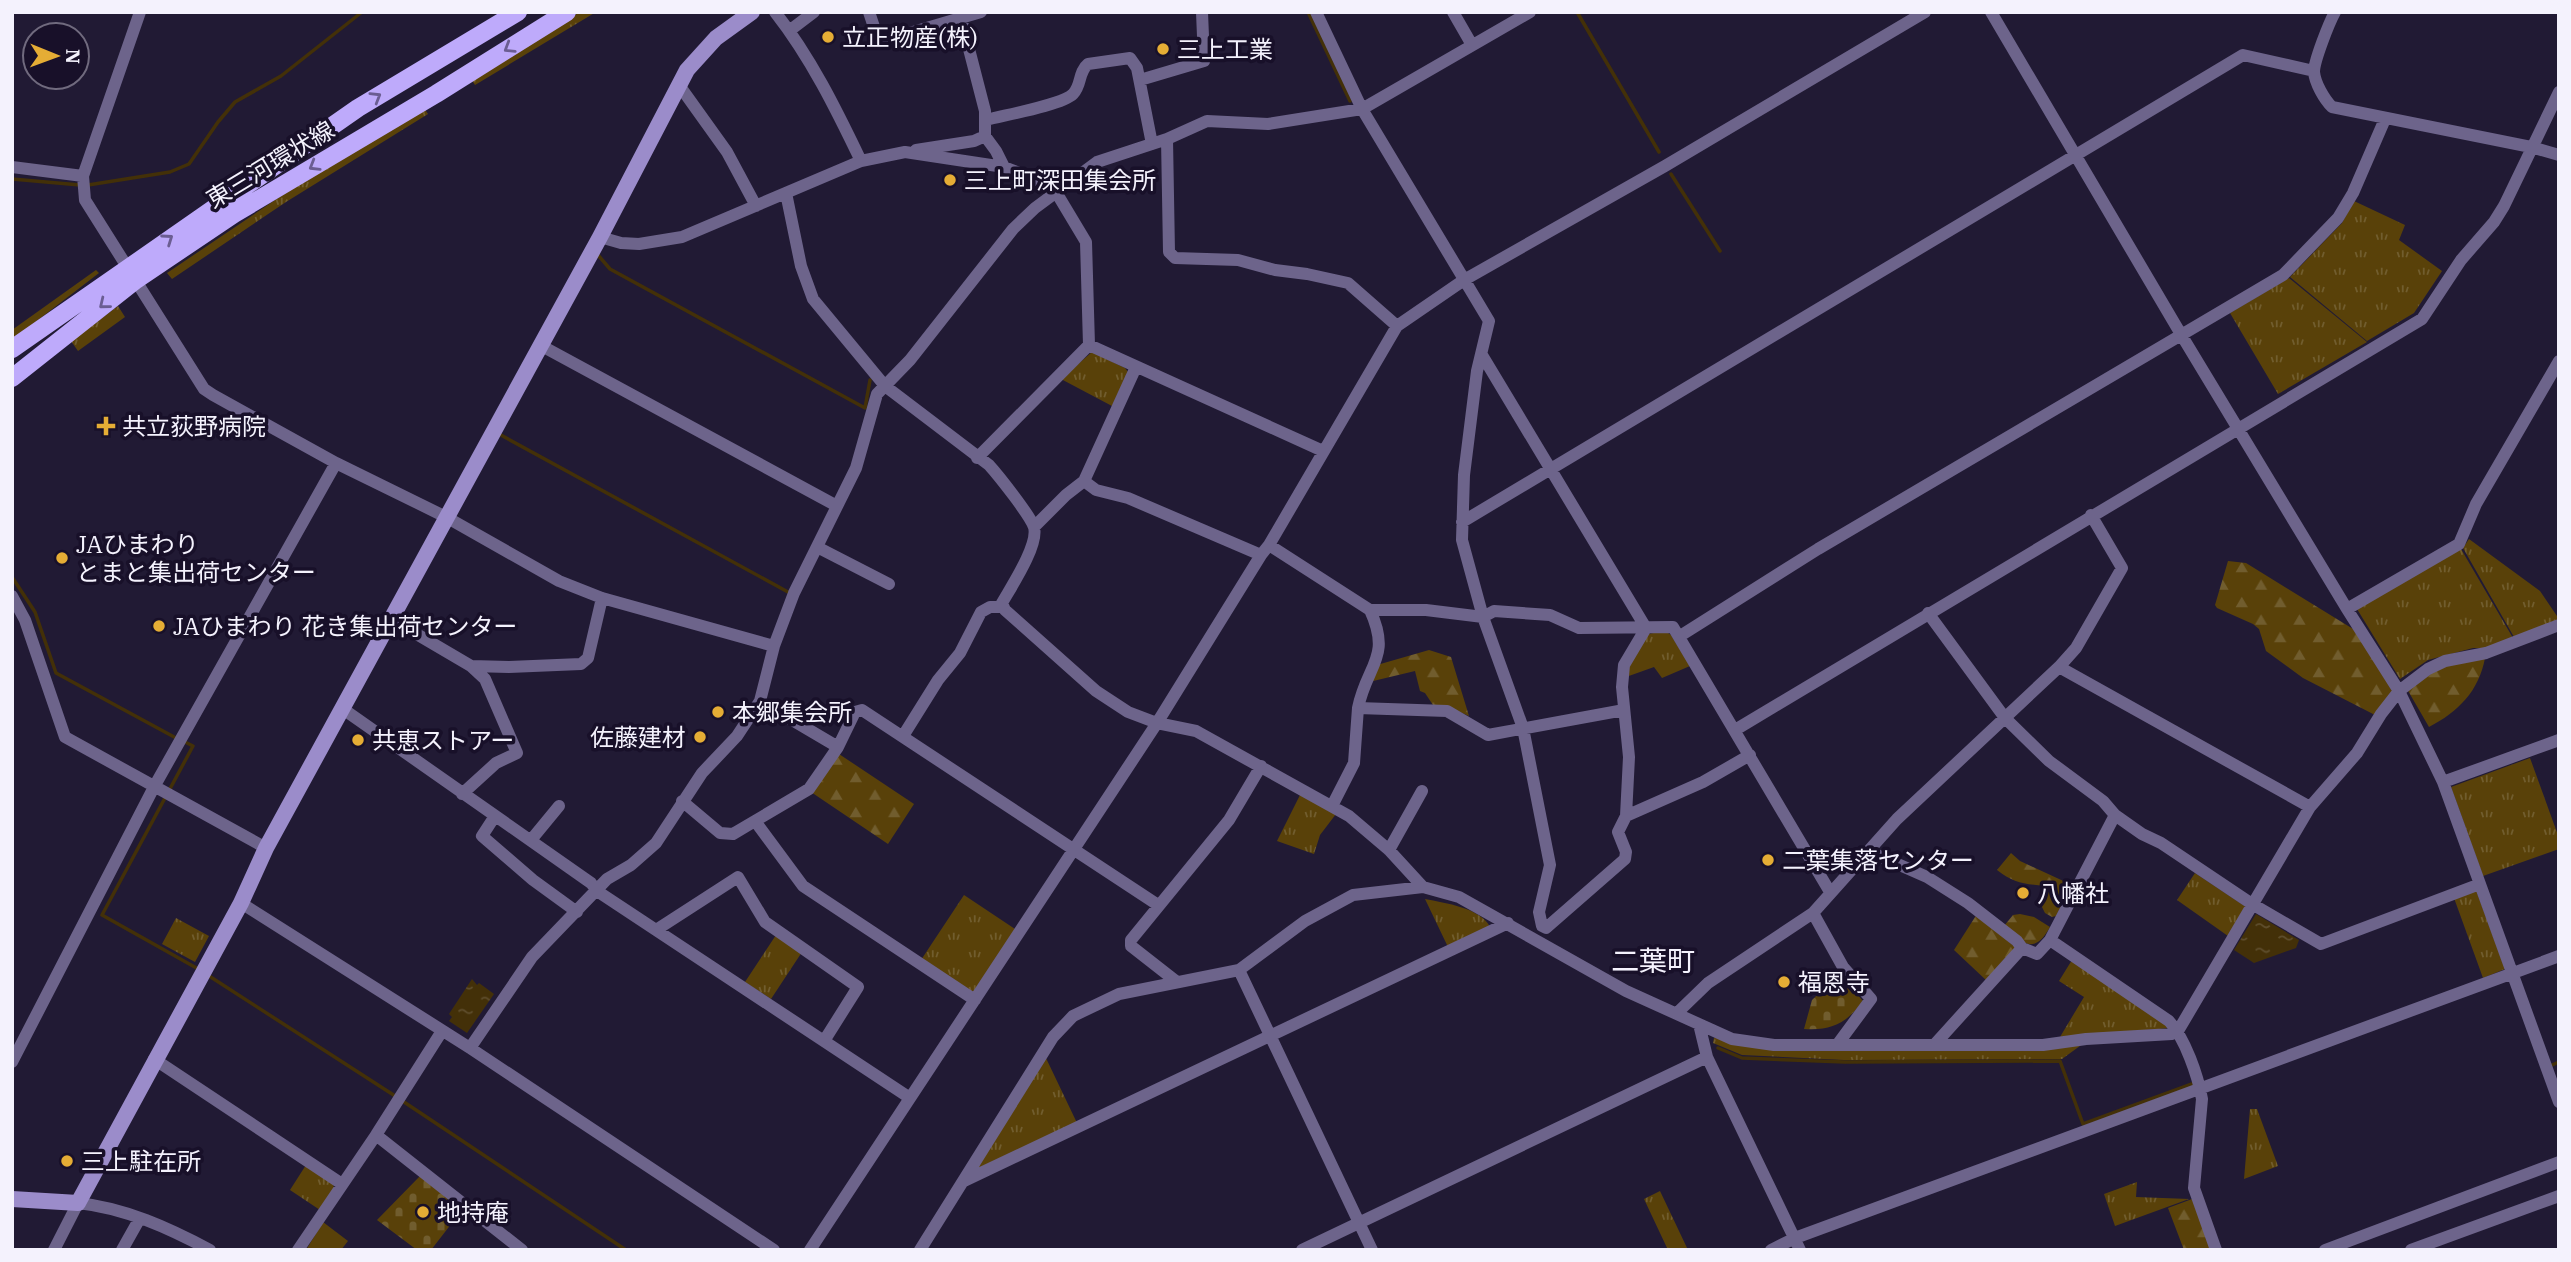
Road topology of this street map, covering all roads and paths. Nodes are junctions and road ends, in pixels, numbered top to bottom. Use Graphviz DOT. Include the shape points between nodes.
graph roads {
  1 [pos="140,12"];
  2 [pos="518,12"];
  3 [pos="567,12"];
  4 [pos="752,12"];
  5 [pos="775,12"];
  6 [pos="814,12"];
  7 [pos="869,12"];
  8 [pos="981,12"];
  9 [pos="1202,12"];
  10 [pos="1316,12"];
  11 [pos="1453,12"];
  12 [pos="1530,12"];
  13 [pos="1925,12"];
  14 [pos="1991,12"];
  15 [pos="2335,12"];
  16 [pos="961,18"];
  17 [pos="789,31"];
  18 [pos="1472,45"];
  19 [pos="2314,71"];
  20 [pos="1140,80"];
  21 [pos="680,85"];
  22 [pos="2559,92"];
  23 [pos="1362,108"];
  24 [pos="2385,119"];
  25 [pos="986,120"];
  26 [pos="985,136"];
  27 [pos="1167,139"];
  28 [pos="1152,144"];
  29 [pos="2531,147"];
  30 [pos="905,152"];
  31 [pos="2077,155"];
  32 [pos="2559,155"];
  33 [pos="861,162"];
  34 [pos="12,167"];
  35 [pos="1004,167"];
  36 [pos="83,176"];
  37 [pos="786,192"];
  38 [pos="1056,192"];
  39 [pos="757,206"];
  40 [pos="600,237"];
  41 [pos="132,273"];
  42 [pos="1464,280"];
  43 [pos="1397,326"];
  44 [pos="2182,336"];
  45 [pos="540,345"];
  46 [pos="1089,345"];
  47 [pos="12,349"];
  48 [pos="1482,355"];
  49 [pos="2559,361"];
  50 [pos="1136,368"];
  51 [pos="12,378"];
  52 [pos="884,386"];
  53 [pos="2239,428"];
  54 [pos="1323,451"];
  55 [pos="977,458"];
  56 [pos="336,463"];
  57 [pos="1551,470"];
  58 [pos="1084,481"];
  59 [pos="837,506"];
  60 [pos="2091,515"];
  61 [pos="446,517"];
  62 [pos="1462,522"];
  63 [pos="1034,527"];
  64 [pos="817,547"];
  65 [pos="1265,550"];
  66 [pos="889,584"];
  67 [pos="12,596"];
  68 [pos="602,598"];
  69 [pos="1003,607"];
  70 [pos="2347,609"];
  71 [pos="1370,610"];
  72 [pos="1928,613"];
  73 [pos="1483,617"];
  74 [pos="391,620"];
  75 [pos="2559,625"];
  76 [pos="1646,628"];
  77 [pos="1680,636"];
  78 [pos="774,646"];
  79 [pos="471,666"];
  80 [pos="2059,667"];
  81 [pos="2399,691"];
  82 [pos="760,701"];
  83 [pos="1358,708"];
  84 [pos="343,709"];
  85 [pos="1624,710"];
  86 [pos="2006,718"];
  87 [pos="1157,723"];
  88 [pos="1523,728"];
  89 [pos="1735,730"];
  90 [pos="903,736"];
  91 [pos="2559,740"];
  92 [pos="838,747"];
  93 [pos="1750,755"];
  94 [pos="1261,766"];
  95 [pos="2443,782"];
  96 [pos="154,787"];
  97 [pos="1422,791"];
  98 [pos="462,794"];
  99 [pos="682,801"];
  100 [pos="559,806"];
  101 [pos="1332,806"];
  102 [pos="2310,807"];
  103 [pos="2115,815"];
  104 [pos="495,816"];
  105 [pos="1626,816"];
  106 [pos="755,821"];
  107 [pos="530,840"];
  108 [pos="266,848"];
  109 [pos="1074,850"];
  110 [pos="1389,850"];
  111 [pos="1868,851"];
  112 [pos="2480,884"];
  113 [pos="1423,887"];
  114 [pos="597,891"];
  115 [pos="1830,892"];
  116 [pos="241,902"];
  117 [pos="2252,904"];
  118 [pos="1158,905"];
  119 [pos="577,912"];
  120 [pos="1813,913"];
  121 [pos="1508,923"];
  122 [pos="656,930"];
  123 [pos="2050,940"];
  124 [pos="2022,948"];
  125 [pos="2559,956"];
  126 [pos="1239,970"];
  127 [pos="2512,973"];
  128 [pos="1177,982"];
  129 [pos="975,1000"];
  130 [pos="1677,1013"];
  131 [pos="1699,1024"];
  132 [pos="442,1031"];
  133 [pos="2178,1031"];
  134 [pos="1270,1036"];
  135 [pos="824,1041"];
  136 [pos="1935,1044"];
  137 [pos="1837,1045"];
  138 [pos="470,1048"];
  139 [pos="1707,1057"];
  140 [pos="154,1059"];
  141 [pos="12,1062"];
  142 [pos="2200,1088"];
  143 [pos="910,1098"];
  144 [pos="2559,1102"];
  145 [pos="376,1135"];
  146 [pos="2559,1162"];
  147 [pos="962,1182"];
  148 [pos="342,1184"];
  149 [pos="2559,1196"];
  150 [pos="12,1199"];
  151 [pos="78,1203"];
  152 [pos="140,1218"];
  153 [pos="1359,1223"];
  154 [pos="753,1244"];
  155 [pos="1798,1244"];
  156 [pos="300,1248"];
  157 [pos="54,1250"];
  158 [pos="122,1250"];
  159 [pos="211,1250"];
  160 [pos="522,1250"];
  161 [pos="774,1250"];
  162 [pos="810,1250"];
  163 [pos="920,1250"];
  164 [pos="1302,1250"];
  165 [pos="1372,1250"];
  166 [pos="1771,1250"];
  167 [pos="2216,1250"];
  168 [pos="2325,1250"];
  169 [pos="2411,1250"];
  1 -- 36 [label="street"];
  41 -- 2 [label="main road, 東三河環状線, one-way" via="358,108"];
  3 -- 41 [label="main road, 東三河環状線, one-way"];
  4 -- 21 [label="street" via="705,48"];
  5 -- 17 [label="street"];
  6 -- 17 [label="street"];
  7 -- 16 [label="street" via="880,42"];
  8 -- 16 [label="street"];
  9 -- 20 [label="street" via="1204,61"];
  10 -- 23 [label="street"];
  11 -- 18 [label="street"];
  12 -- 18 [label="street"];
  13 -- 42 [label="street"];
  14 -- 31 [label="street"];
  15 -- 19 [label="street"];
  16 -- 25 [label="street"];
  17 -- 33 [label="street" via="830,96"];
  18 -- 23 [label="street"];
  19 -- 24 [label="street" via="2332,107"];
  19 -- 31 [label="street" via="2243,55"];
  20 -- 25 [label="street" via="1130,58 1088,64 1077,89 1066,99"];
  20 -- 28 [label="street"];
  21 -- 39 [label="street" via="727,152"];
  21 -- 40 [label="street"];
  22 -- 29 [label="street"];
  23 -- 27 [label="street" via="1268,124 1207,121"];
  23 -- 42 [label="street"];
  24 -- 29 [label="street"];
  24 -- 44 [label="street" via="2338,218 2283,275"];
  25 -- 26 [label="street"];
  26 -- 30 [label="street"];
  26 -- 35 [label="street"];
  27 -- 28 [label="street"];
  27 -- 43 [label="street" via="1169,252 1175,258 1238,260 1348,283"];
  28 -- 38 [label="street" via="1097,162"];
  29 -- 32 [label="street"];
  29 -- 53 [label="street" via="2494,222 2461,260 2422,319"];
  30 -- 33 [label="street"];
  30 -- 35 [label="street"];
  31 -- 44 [label="street"];
  31 -- 57 [label="street"];
  33 -- 37 [label="street"];
  34 -- 36 [label="street"];
  35 -- 38 [label="street"];
  36 -- 41 [label="street" via="85,200"];
  37 -- 39 [label="street"];
  37 -- 52 [label="street" via="801,266 813,299"];
  38 -- 46 [label="street" via="1086,242"];
  38 -- 52 [label="street" via="1013,229 910,360"];
  39 -- 40 [label="street" via="669,241 639,244"];
  40 -- 45 [label="street"];
  41 -- 47 [label="main road, 東三河環状線"];
  41 -- 51 [label="main road, 東三河環状線, one-way"];
  41 -- 56 [label="street" via="204,389"];
  42 -- 43 [label="street"];
  42 -- 48 [label="street" via="1489,321"];
  43 -- 54 [label="street"];
  44 -- 53 [label="street"];
  44 -- 77 [label="street" via="1818,549"];
  45 -- 59 [label="street"];
  45 -- 61 [label="street"];
  46 -- 50 [label="street"];
  46 -- 55 [label="street"];
  48 -- 57 [label="street"];
  48 -- 62 [label="street" via="1464,475"];
  49 -- 70 [label="street" via="2476,504 2459,544"];
  50 -- 54 [label="street"];
  50 -- 58 [label="street"];
  52 -- 55 [label="street"];
  52 -- 59 [label="street" via="877,394 856,468"];
  53 -- 60 [label="street"];
  53 -- 70 [label="street"];
  54 -- 65 [label="street"];
  55 -- 63 [label="street" via="1000,477"];
  56 -- 61 [label="street"];
  56 -- 96 [label="street"];
  57 -- 62 [label="street"];
  57 -- 76 [label="street"];
  58 -- 63 [label="street"];
  58 -- 65 [label="street" via="1096,490"];
  59 -- 64 [label="street"];
  60 -- 72 [label="street"];
  60 -- 80 [label="street" via="2122,568 2076,648"];
  61 -- 68 [label="street" via="559,581"];
  61 -- 74 [label="street"];
  62 -- 73 [label="street" via="1465,557"];
  63 -- 69 [label="street" via="1033,543"];
  64 -- 66 [label="street"];
  64 -- 78 [label="street"];
  65 -- 71 [label="street"];
  65 -- 87 [label="street"];
  67 -- 96 [label="street" via="25,620 65,737"];
  68 -- 78 [label="street"];
  68 -- 79 [label="street" via="586,662"];
  69 -- 87 [label="street" via="1096,691 1128,712"];
  69 -- 90 [label="street" via="981,612 960,653"];
  70 -- 81 [label="street"];
  71 -- 73 [label="street"];
  71 -- 83 [label="street" via="1380,643"];
  72 -- 86 [label="street"];
  72 -- 89 [label="street"];
  73 -- 76 [label="street" via="1494,611 1550,615 1579,628"];
  73 -- 88 [label="street"];
  74 -- 79 [label="street"];
  74 -- 84 [label="street"];
  75 -- 81 [label="street" via="2486,653 2445,661"];
  76 -- 77 [label="street" via="1674,627"];
  76 -- 85 [label="street" via="1624,665"];
  77 -- 89 [label="street"];
  78 -- 82 [label="street"];
  79 -- 98 [label="street" via="485,679 517,753 496,763"];
  80 -- 86 [label="street"];
  80 -- 102 [label="street"];
  81 -- 95 [label="street"];
  81 -- 102 [label="street" via="2357,753"];
  82 -- 92 [label="street"];
  82 -- 99 [label="street"];
  83 -- 88 [label="street" via="1447,711 1488,735"];
  83 -- 101 [label="street" via="1354,763"];
  84 -- 98 [label="street"];
  84 -- 108 [label="street"];
  85 -- 88 [label="street"];
  85 -- 105 [label="street" via="1629,757"];
  86 -- 103 [label="street" via="2049,761"];
  86 -- 111 [label="street"];
  87 -- 94 [label="street" via="1196,731"];
  87 -- 109 [label="street"];
  88 -- 105 [label="street" via="1550,865 1539,912 1542,926 1546,928 1625,859 1618,832"];
  89 -- 93 [label="street"];
  90 -- 92 [label="street" via="862,710 851,718"];
  90 -- 109 [label="street"];
  91 -- 95 [label="street"];
  92 -- 106 [label="street" via="808,789"];
  93 -- 105 [label="street"];
  93 -- 115 [label="street"];
  94 -- 101 [label="street"];
  94 -- 118 [label="street" via="1230,820"];
  95 -- 112 [label="street"];
  96 -- 108 [label="street"];
  96 -- 141 [label="street"];
  97 -- 110 [label="street"];
  98 -- 104 [label="street"];
  99 -- 106 [label="street" via="728,835"];
  99 -- 114 [label="street" via="656,843"];
  100 -- 107 [label="street"];
  101 -- 110 [label="street"];
  102 -- 117 [label="street"];
  103 -- 117 [label="street"];
  103 -- 123 [label="street"];
  104 -- 107 [label="street"];
  104 -- 119 [label="street" via="482,836"];
  106 -- 129 [label="street" via="803,886"];
  107 -- 114 [label="street"];
  108 -- 116 [label="street"];
  109 -- 118 [label="street"];
  109 -- 129 [label="street"];
  110 -- 113 [label="street"];
  111 -- 115 [label="street"];
  111 -- 124 [label="street" via="1927,877"];
  112 -- 117 [label="street" via="2321,944"];
  112 -- 127 [label="street"];
  113 -- 121 [label="street" via="1459,897"];
  113 -- 126 [label="street" via="1353,895 1305,921"];
  114 -- 119 [label="street"];
  114 -- 122 [label="street"];
  115 -- 120 [label="street"];
  116 -- 132 [label="street"];
  116 -- 140 [label="street"];
  117 -- 133 [label="street"];
  118 -- 128 [label="street" via="1131,946"];
  119 -- 138 [label="street" via="532,957"];
  120 -- 130 [label="street" via="1708,984"];
  120 -- 137 [label="street" via="1843,967 1871,999"];
  121 -- 130 [label="street" via="1626,991"];
  121 -- 134 [label="street"];
  122 -- 135 [label="street"];
  122 -- 135 [label="street" via="738,877 765,922 858,987"];
  123 -- 124 [label="street" via="2037,954"];
  123 -- 133 [label="street"];
  124 -- 136 [label="street"];
  125 -- 127 [label="street"];
  126 -- 128 [label="street"];
  126 -- 134 [label="street"];
  127 -- 142 [label="street"];
  127 -- 144 [label="street"];
  128 -- 147 [label="street" via="1119,994 1073,1016 1054,1037"];
  129 -- 143 [label="street"];
  130 -- 131 [label="street"];
  131 -- 137 [label="street" via="1732,1039 1774,1045"];
  131 -- 139 [label="street"];
  132 -- 138 [label="street"];
  132 -- 145 [label="street"];
  133 -- 136 [label="street" via="2043,1045"];
  133 -- 142 [label="street"];
  134 -- 147 [label="street"];
  134 -- 153 [label="street"];
  135 -- 143 [label="street"];
  136 -- 137 [label="street"];
  138 -- 154 [label="street"];
  139 -- 153 [label="street"];
  139 -- 155 [label="street"];
  140 -- 148 [label="street"];
  140 -- 151 [label="street"];
  142 -- 155 [label="street"];
  142 -- 167 [label="street" via="2194,1188"];
  143 -- 162 [label="street"];
  145 -- 148 [label="street"];
  145 -- 160 [label="street"];
  146 -- 168 [label="street"];
  147 -- 163 [label="street"];
  148 -- 156 [label="street"];
  149 -- 169 [label="street"];
  150 -- 151 [label="street"];
  151 -- 152 [label="street"];
  151 -- 157 [label="street"];
  152 -- 158 [label="street"];
  152 -- 159 [label="street"];
  153 -- 164 [label="street"];
  153 -- 165 [label="street"];
  154 -- 161 [label="street"];
  155 -- 166 [label="street"];
}
